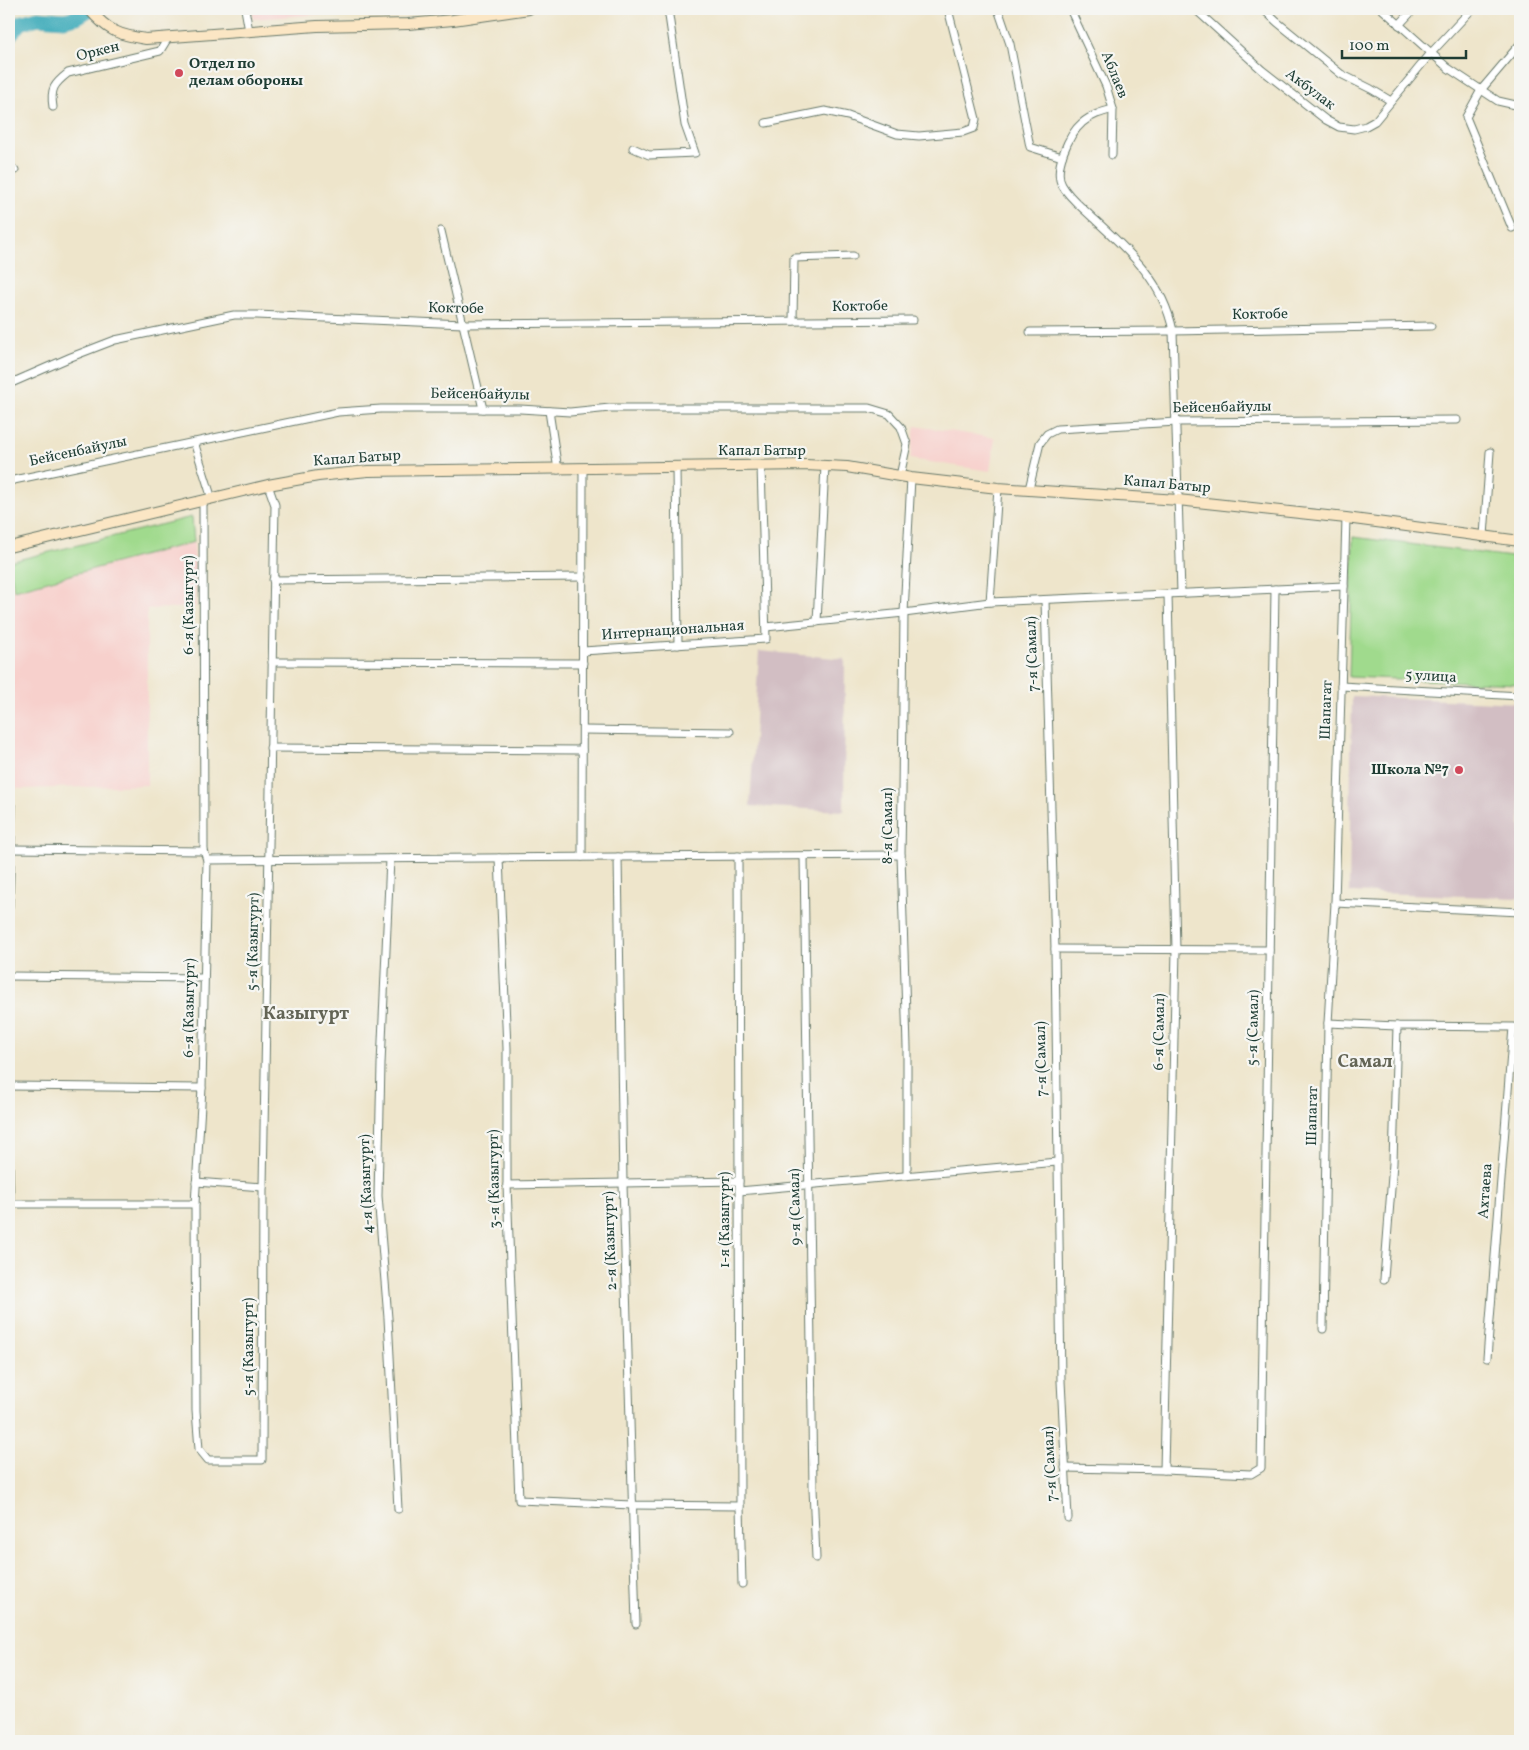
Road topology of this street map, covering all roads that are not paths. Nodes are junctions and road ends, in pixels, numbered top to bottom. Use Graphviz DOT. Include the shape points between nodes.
graph roads {
  1 [pos="89,9"];
  2 [pos="245,9"];
  3 [pos="529,9"];
  4 [pos="668,9"];
  5 [pos="948,9"];
  6 [pos="998,9"];
  7 [pos="1070,9"];
  8 [pos="1195,9"];
  9 [pos="1263,9"];
  10 [pos="1382,9"];
  11 [pos="1414,9"];
  12 [pos="1472,9"];
  13 [pos="1399,25"];
  14 [pos="248,31"];
  15 [pos="168,38"];
  16 [pos="1520,44"];
  17 [pos="1431,53"];
  18 [pos="1481,90"];
  19 [pos="1391,101"];
  20 [pos="1520,106"];
  21 [pos="53,107"];
  22 [pos="1113,109"];
  23 [pos="766,122"];
  24 [pos="633,148"];
  25 [pos="1112,155"];
  26 [pos="1062,157"];
  27 [pos="1512,228"];
  28 [pos="442,231"];
  29 [pos="853,256"];
  30 [pos="913,320"];
  31 [pos="793,322"];
  32 [pos="463,324"];
  33 [pos="1432,326"];
  34 [pos="1174,331"];
  35 [pos="1030,332"];
  36 [pos="9,384"];
  37 [pos="483,409"];
  38 [pos="549,411"];
  39 [pos="1458,420"];
  40 [pos="1177,422"];
  41 [pos="194,442"];
  42 [pos="1490,452"];
  43 [pos="676,466"];
  44 [pos="761,466"];
  45 [pos="825,466"];
  46 [pos="583,469"];
  47 [pos="558,470"];
  48 [pos="900,476"];
  49 [pos="912,478"];
  50 [pos="9,481"];
  51 [pos="268,485"];
  52 [pos="998,488"];
  53 [pos="1029,489"];
  54 [pos="207,500"];
  55 [pos="1178,500"];
  56 [pos="1346,518"];
  57 [pos="1484,536"];
  58 [pos="1520,541"];
  59 [pos="9,547"];
  60 [pos="583,577"];
  61 [pos="273,580"];
  62 [pos="1344,586"];
  63 [pos="1274,589"];
  64 [pos="1181,593"];
  65 [pos="1168,594"];
  66 [pos="1045,600"];
  67 [pos="990,602"];
  68 [pos="904,613"];
  69 [pos="817,622"];
  70 [pos="766,627"];
  71 [pos="678,645"];
  72 [pos="582,651"];
  73 [pos="272,662"];
  74 [pos="582,663"];
  75 [pos="1341,686"];
  76 [pos="1520,696"];
  77 [pos="582,730"];
  78 [pos="730,732"];
  79 [pos="270,748"];
  80 [pos="582,750"];
  81 [pos="12,807"];
  82 [pos="11,849"];
  83 [pos="204,851"];
  84 [pos="738,856"];
  85 [pos="804,856"];
  86 [pos="901,856"];
  87 [pos="618,857"];
  88 [pos="499,858"];
  89 [pos="582,858"];
  90 [pos="390,859"];
  91 [pos="208,860"];
  92 [pos="269,860"];
  93 [pos="1335,903"];
  94 [pos="9,906"];
  95 [pos="1520,912"];
  96 [pos="1055,948"];
  97 [pos="1176,950"];
  98 [pos="1269,950"];
  99 [pos="9,976"];
  100 [pos="204,978"];
  101 [pos="1328,1023"];
  102 [pos="1397,1026"];
  103 [pos="9,1086"];
  104 [pos="202,1088"];
  105 [pos="9,1155"];
  106 [pos="1057,1162"];
  107 [pos="907,1174"];
  108 [pos="739,1181"];
  109 [pos="196,1182"];
  110 [pos="623,1184"];
  111 [pos="810,1184"];
  112 [pos="507,1185"];
  113 [pos="263,1187"];
  114 [pos="739,1191"];
  115 [pos="194,1204"];
  116 [pos="1384,1279"];
  117 [pos="1323,1329"];
  118 [pos="1487,1358"];
  119 [pos="262,1460"];
  120 [pos="1065,1468"];
  121 [pos="1164,1470"];
  122 [pos="632,1505"];
  123 [pos="740,1506"];
  124 [pos="398,1508"];
  125 [pos="1068,1518"];
  126 [pos="816,1558"];
  127 [pos="742,1584"];
  128 [pos="636,1624"];
  1 -- 15 [label="main road" via="110,30 125,36"];
  2 -- 14 [label="street"];
  3 -- 14 [label="main road" via="408,24"];
  4 -- 24 [label="street" via="685,125 695,153 649,155"];
  5 -- 23 [label="street" via="976,118 974,128 919,136 897,134 825,111"];
  6 -- 26 [label="street" via="1010,44 1030,147"];
  7 -- 22 [label="street, Аблаев" via="1106,86"];
  8 -- 19 [label="street, Акбулак" via="1262,70 1339,127 1354,129 1366,126"];
  9 -- 19 [label="street" via="1341,74"];
  10 -- 13 [label="street"];
  11 -- 13 [label="street"];
  12 -- 17 [label="street, Акбулак"];
  13 -- 17 [label="street"];
  14 -- 15 [label="main road"];
  15 -- 21 [label="street, Оркен" via="160,51 68,73 56,82 51,95"];
  16 -- 18 [label="street"];
  17 -- 18 [label="street"];
  17 -- 19 [label="street, Акбулак"];
  18 -- 20 [label="street" via="1498,101"];
  18 -- 27 [label="street" via="1466,117"];
  22 -- 25 [label="street, Аблаев"];
  22 -- 26 [label="street" via="1082,123"];
  26 -- 34 [label="street" via="1058,173 1062,186 1137,259 1164,302"];
  28 -- 32 [label="street"];
  29 -- 31 [label="street" via="794,258"];
  30 -- 31 [label="street, Коктобе"];
  31 -- 32 [label="street, Коктобе"];
  32 -- 36 [label="street, Коктобе" via="234,315 115,340"];
  32 -- 37 [label="street"];
  33 -- 34 [label="street, Коктобе"];
  34 -- 35 [label="street, Коктобе"];
  34 -- 40 [label="street"];
  37 -- 38 [label="street, Бейсенбайулы"];
  37 -- 41 [label="street, Бейсенбайулы" via="338,412"];
  38 -- 47 [label="street"];
  38 -- 48 [label="street, Бейсенбайулы" via="869,408 889,414 901,428 907,444"];
  39 -- 40 [label="street, Бейсенбайулы"];
  40 -- 53 [label="street, Бейсенбайулы" via="1057,429 1040,443"];
  40 -- 55 [label="street"];
  41 -- 50 [label="street, Бейсенбайулы"];
  41 -- 54 [label="street, 6-я (Казыгурт)"];
  42 -- 57 [label="street"];
  43 -- 44 [label="main road, Капал Батыр"];
  43 -- 46 [label="main road, Капал Батыр"];
  43 -- 71 [label="street"];
  44 -- 45 [label="main road, Капал Батыр"];
  44 -- 70 [label="street"];
  45 -- 48 [label="main road, Капал Батыр"];
  45 -- 69 [label="street"];
  46 -- 47 [label="main road, Капал Батыр"];
  46 -- 60 [label="street"];
  47 -- 51 [label="main road, Капал Батыр" via="368,471"];
  48 -- 49 [label="main road, Капал Батыр"];
  49 -- 52 [label="main road, Капал Батыр"];
  49 -- 68 [label="street, 8-я (Самал)"];
  51 -- 54 [label="main road, Капал Батыр"];
  51 -- 61 [label="street, 5-я (Казыгурт)" via="275,505"];
  52 -- 53 [label="main road, Капал Батыр"];
  52 -- 67 [label="street"];
  53 -- 55 [label="main road, Капал Батыр"];
  54 -- 59 [label="main road, Капал Батыр"];
  54 -- 83 [label="street, 6-я (Казыгурт)"];
  55 -- 56 [label="main road, Капал Батыр"];
  55 -- 64 [label="street"];
  56 -- 57 [label="main road, Капал Батыр"];
  56 -- 62 [label="street, Шапагат"];
  57 -- 58 [label="main road, Капал Батыр"];
  60 -- 61 [label="street"];
  60 -- 72 [label="street"];
  61 -- 73 [label="street, 5-я (Казыгурт)"];
  62 -- 63 [label="street"];
  62 -- 75 [label="street, Шапагат"];
  63 -- 64 [label="street"];
  63 -- 98 [label="street, 5-я (Самал)"];
  64 -- 65 [label="street"];
  65 -- 66 [label="street"];
  65 -- 97 [label="street, 6-я (Самал)"];
  66 -- 67 [label="street"];
  66 -- 96 [label="street, 7-я (Самал)"];
  67 -- 68 [label="street"];
  68 -- 69 [label="street"];
  68 -- 86 [label="street, 8-я (Самал)"];
  69 -- 70 [label="street"];
  70 -- 71 [label="street, Интернациональная" via="766,639"];
  71 -- 72 [label="street, Интернациональная"];
  72 -- 74 [label="street"];
  73 -- 74 [label="street"];
  73 -- 79 [label="street, 5-я (Казыгурт)"];
  74 -- 77 [label="street"];
  75 -- 76 [label="street, 5 улица"];
  75 -- 93 [label="street, Шапагат"];
  77 -- 78 [label="street"];
  77 -- 80 [label="street"];
  79 -- 80 [label="street"];
  79 -- 92 [label="street, 5-я (Казыгурт)"];
  80 -- 89 [label="street"];
  81 -- 82 [label="street"];
  82 -- 83 [label="street"];
  82 -- 94 [label="street"];
  83 -- 91 [label="street, 6-я (Казыгурт)"];
  84 -- 85 [label="street"];
  84 -- 87 [label="street"];
  84 -- 108 [label="street, 1-я (Казыгурт)"];
  85 -- 86 [label="street"];
  85 -- 111 [label="street, 9-я (Самал)"];
  86 -- 107 [label="street, 8-я (Самал)"];
  87 -- 89 [label="street"];
  87 -- 110 [label="street, 2-я (Казыгурт)"];
  88 -- 89 [label="street"];
  88 -- 90 [label="street"];
  88 -- 112 [label="street, 3-я (Казыгурт)" via="507,1048"];
  90 -- 92 [label="street"];
  90 -- 124 [label="street, 4-я (Казыгурт)" via="378,1196"];
  91 -- 92 [label="street"];
  91 -- 100 [label="street, 6-я (Казыгурт)"];
  92 -- 113 [label="street, 5-я (Казыгурт)"];
  93 -- 95 [label="street"];
  93 -- 101 [label="street, Шапагат"];
  96 -- 97 [label="street"];
  96 -- 106 [label="street, 7-я (Самал)"];
  97 -- 98 [label="street"];
  97 -- 121 [label="street, 6-я (Самал)"];
  98 -- 121 [label="street, 5-я (Самал)" via="1261,1468 1251,1474"];
  99 -- 100 [label="street"];
  100 -- 104 [label="street, 6-я (Казыгурт)"];
  101 -- 102 [label="street"];
  101 -- 117 [label="street, Шапагат"];
  102 -- 116 [label="street" via="1393,1163"];
  102 -- 118 [label="street, Ахтаева" via="1513,1026"];
  103 -- 104 [label="street"];
  104 -- 109 [label="street, 6-я (Казыгурт)"];
  105 -- 115 [label="street" via="10,1204"];
  106 -- 107 [label="street"];
  106 -- 120 [label="street, 7-я (Самал)"];
  107 -- 111 [label="street"];
  108 -- 110 [label="street"];
  108 -- 114 [label="street, 1-я (Казыгурт)"];
  109 -- 113 [label="street"];
  109 -- 115 [label="street, 6-я (Казыгурт)"];
  110 -- 112 [label="street"];
  110 -- 122 [label="street, 2-я (Казыгурт)"];
  111 -- 114 [label="street"];
  111 -- 126 [label="street, 9-я (Самал)"];
  112 -- 122 [label="street, 3-я (Казыгурт)" via="520,1500"];
  113 -- 119 [label="street, 5-я (Казыгурт)"];
  114 -- 123 [label="street, 1-я (Казыгурт)"];
  115 -- 119 [label="street, 6-я (Казыгурт)" via="196,1411 200,1449 208,1460"];
  120 -- 121 [label="street"];
  120 -- 125 [label="street, 7-я (Самал)"];
  122 -- 123 [label="street"];
  122 -- 128 [label="street, 2-я (Казыгурт)"];
  123 -- 127 [label="street, 1-я (Казыгурт)"];
}
